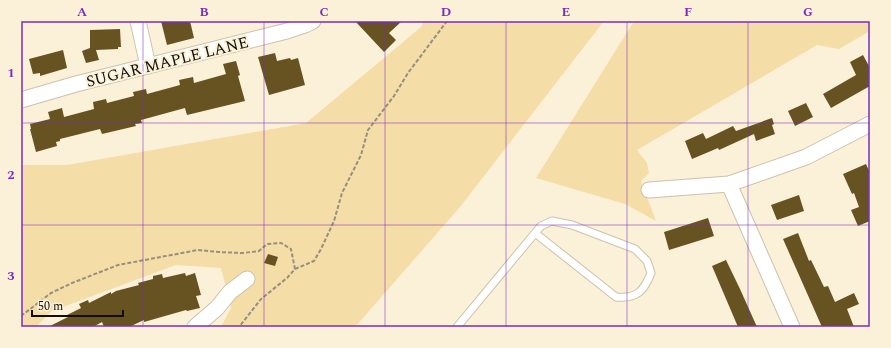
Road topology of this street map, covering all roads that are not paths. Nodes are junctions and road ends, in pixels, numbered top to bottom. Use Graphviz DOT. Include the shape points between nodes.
graph roads {
  1 [pos="138,21"];
  2 [pos="313,21"];
  3 [pos="148,66"];
  4 [pos="21,100"];
  5 [pos="870,124"];
  6 [pos="729,184"];
  7 [pos="650,190"];
  8 [pos="535,233"];
  9 [pos="246,279"];
  10 [pos="195,327"];
  11 [pos="457,327"];
  12 [pos="792,327"];
  1 -- 3 [label="street"];
  2 -- 3 [label="street, SUGAR MAPLE LANE" via="287,31"];
  3 -- 4 [label="street, SUGAR MAPLE LANE"];
  5 -- 6 [label="street" via="806,157"];
  6 -- 7 [label="street"];
  6 -- 12 [label="street"];
  8 -- 8 [label="lane" via="541,226 552,222 572,225 635,249 647,261 651,272 647,283 640,292 625,298 616,297"];
  8 -- 11 [label="lane"];
  9 -- 10 [label="street"];
}
